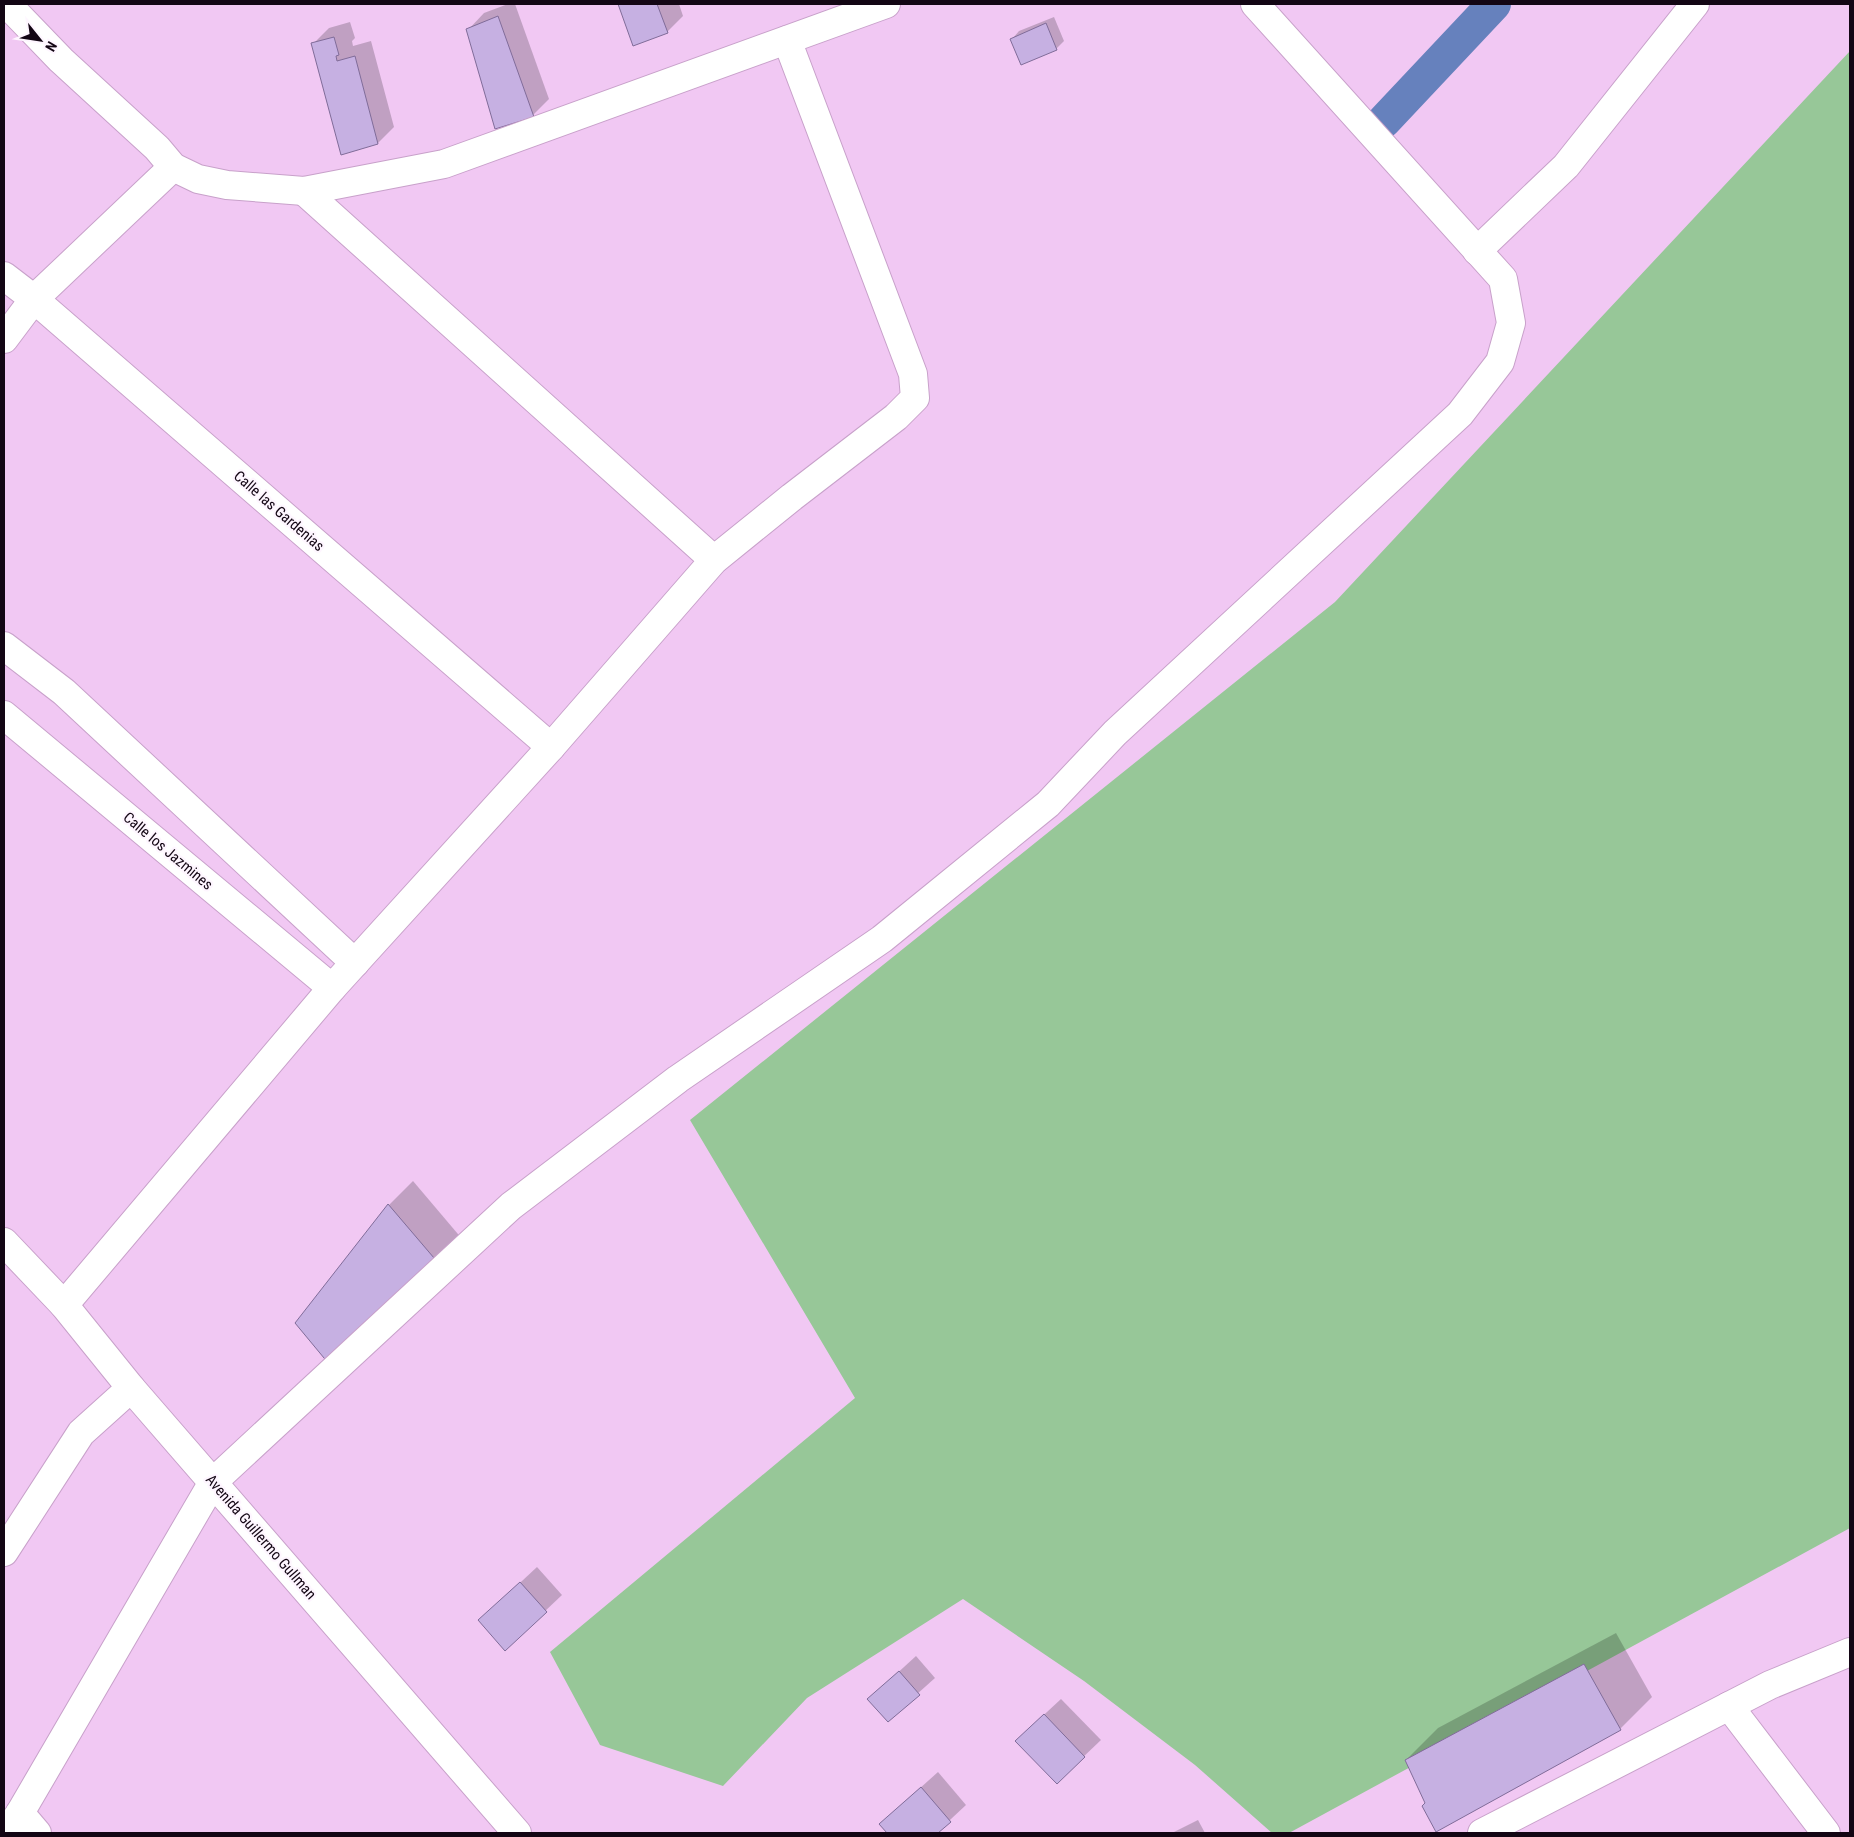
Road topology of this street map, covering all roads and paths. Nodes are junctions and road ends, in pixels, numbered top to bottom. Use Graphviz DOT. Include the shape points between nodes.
graph roads {
  1 [pos="7,4"];
  2 [pos="886,4"];
  3 [pos="1255,4"];
  4 [pos="1695,4"];
  5 [pos="787,40"];
  6 [pos="172,166"];
  7 [pos="304,191"];
  8 [pos="1477,251"];
  9 [pos="4,276"];
  10 [pos="34,299"];
  11 [pos="4,339"];
  12 [pos="714,560"];
  13 [pos="4,646"];
  14 [pos="4,715"];
  15 [pos="551,748"];
  16 [pos="355,963"];
  17 [pos="332,988"];
  18 [pos="4,1242"];
  19 [pos="64,1305"];
  20 [pos="131,1388"];
  21 [pos="213,1482"];
  22 [pos="4,1552"];
  23 [pos="1850,1652"];
  24 [pos="1729,1706"];
  25 [pos="21,1827"];
  26 [pos="517,1833"];
  27 [pos="1482,1833"];
  28 [pos="1826,1833"];
  1 -- 6 [label="street"];
  2 -- 5 [label="street"];
  3 -- 8 [label="street"];
  4 -- 8 [label="street" via="1566,166"];
  5 -- 7 [label="street" via="444,164"];
  5 -- 12 [label="street" via="913,374 915,398 896,417"];
  6 -- 7 [label="street" via="198,179 227,185"];
  6 -- 10 [label="street"];
  7 -- 12 [label="street"];
  8 -- 21 [label="street" via="1503,280 1511,323 1500,362 1460,414 1122,727 1048,804 882,939 678,1078 512,1206"];
  9 -- 10 [label="street, Calle las Gardenias"];
  10 -- 11 [label="street"];
  10 -- 15 [label="street, Calle las Gardenias"];
  12 -- 15 [label="street"];
  13 -- 16 [label="street" via="64,692"];
  14 -- 17 [label="street, Calle los Jazmines"];
  15 -- 16 [label="street"];
  16 -- 17 [label="street"];
  17 -- 19 [label="street"];
  18 -- 19 [label="street, Avenida Guillermo Gullman"];
  19 -- 20 [label="street, Avenida Guillermo Gullman"];
  20 -- 21 [label="street, Avenida Guillermo Gullman"];
  20 -- 22 [label="street" via="81,1433"];
  21 -- 25 [label="street"];
  21 -- 26 [label="street, Avenida Guillermo Gullman"];
  23 -- 24 [label="street"];
  24 -- 27 [label="street"];
  24 -- 28 [label="street"];
}
